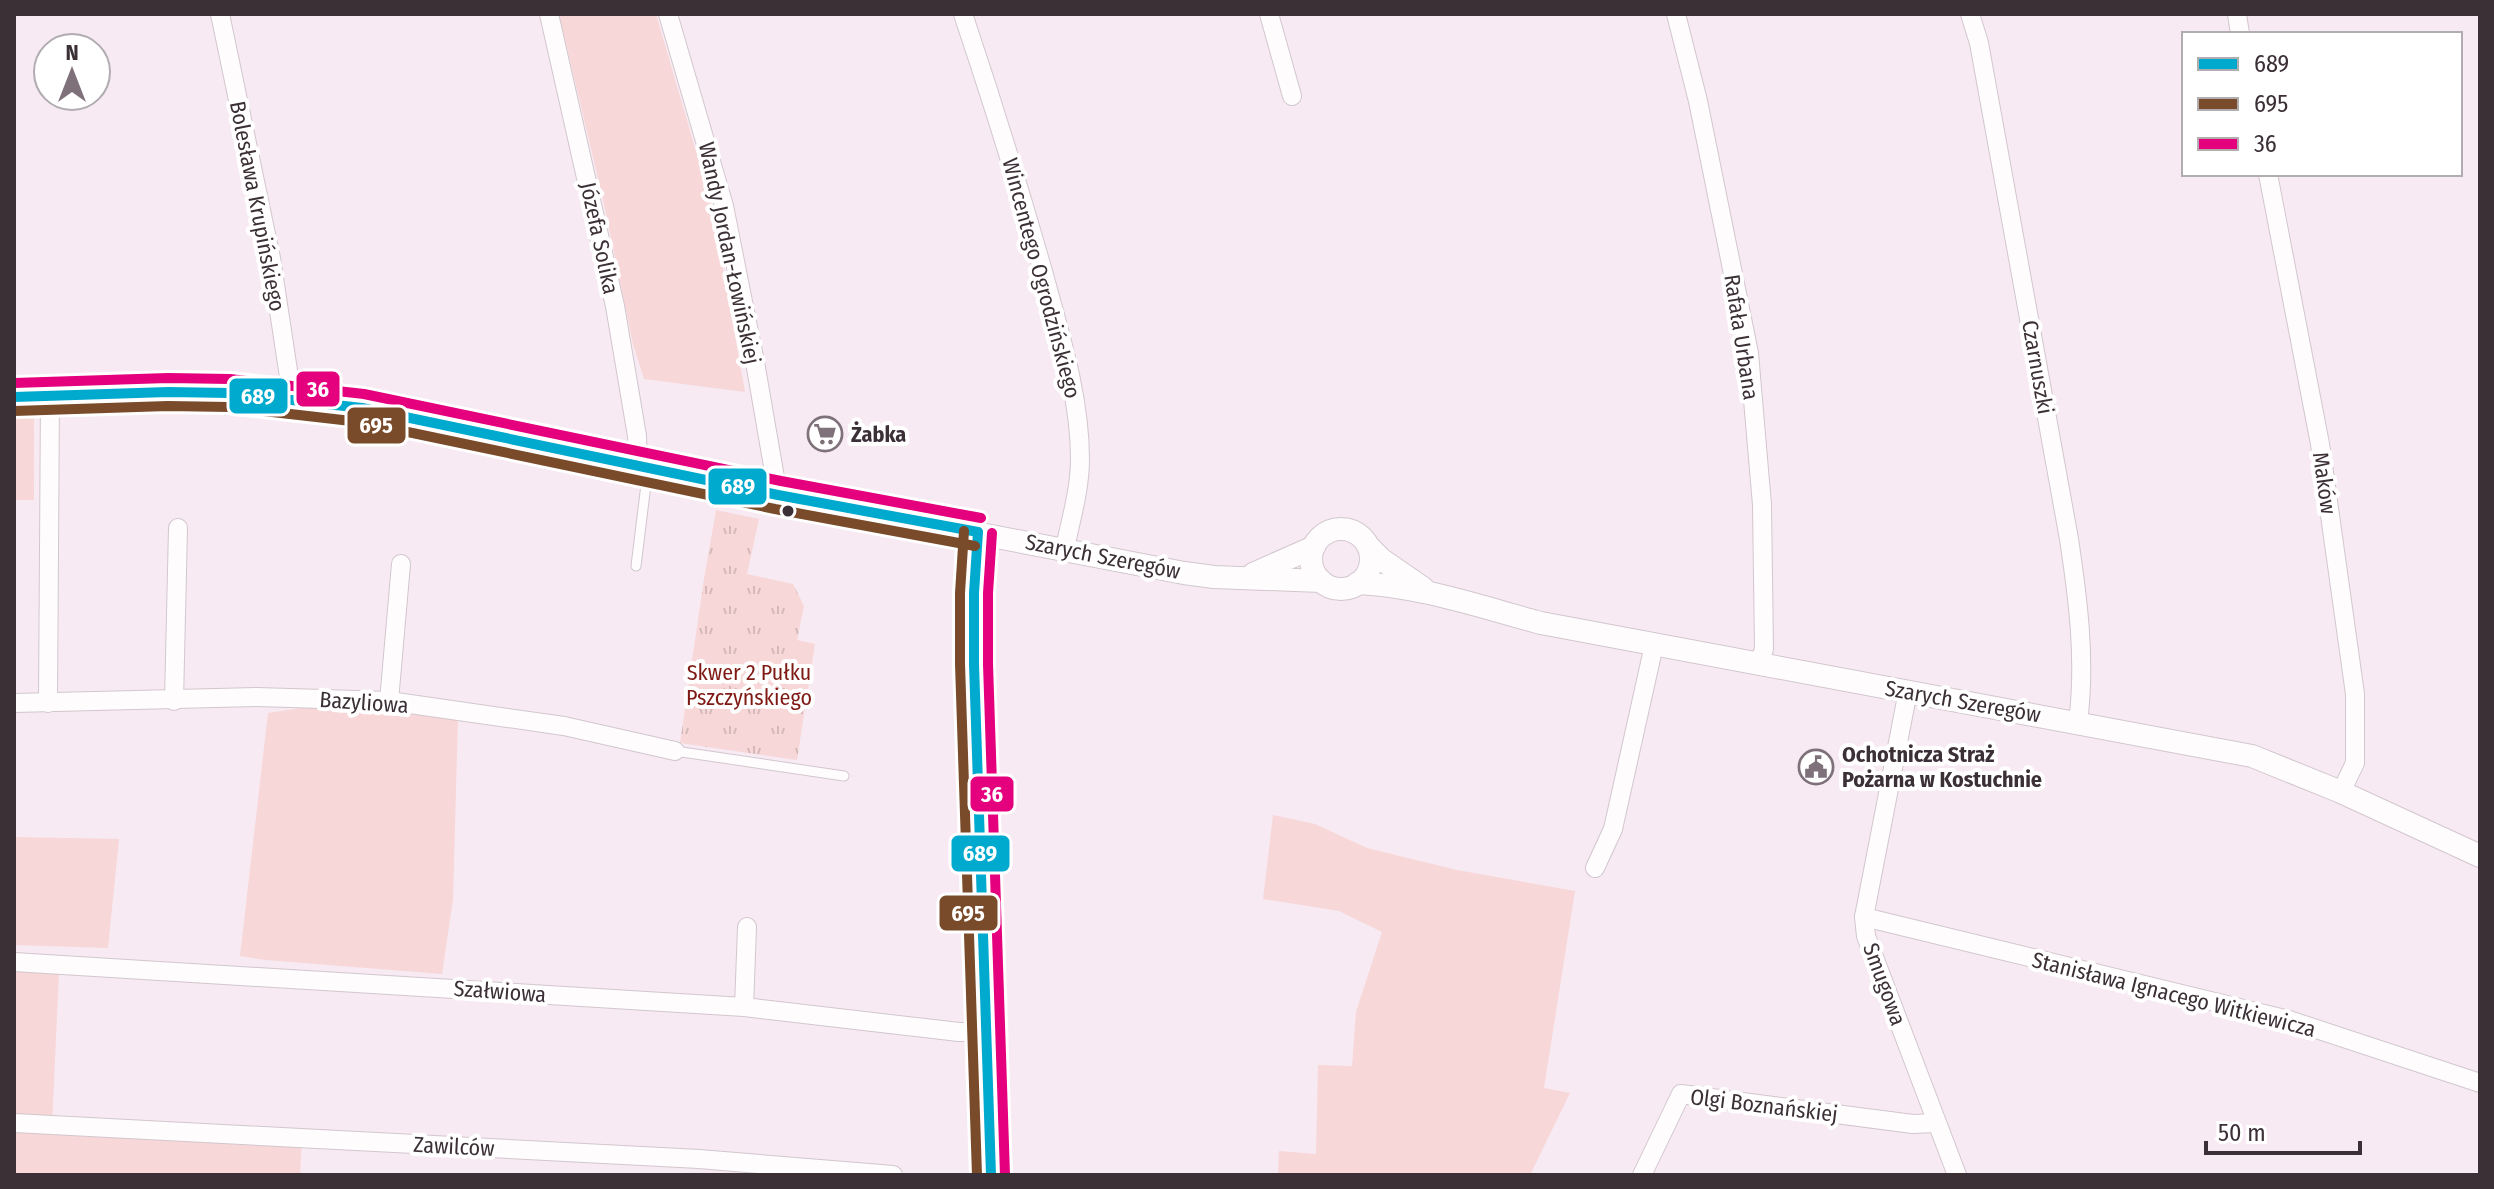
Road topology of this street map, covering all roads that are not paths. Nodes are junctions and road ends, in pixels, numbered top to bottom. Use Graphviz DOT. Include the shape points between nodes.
graph roads {
  1 [pos="220,14"];
  2 [pos="549,14"];
  3 [pos="668,14"];
  4 [pos="963,14"];
  5 [pos="1269,14"];
  6 [pos="1676,14"];
  7 [pos="1970,14"];
  8 [pos="1292,96"];
  9 [pos="2268,176"];
  10 [pos="50,396"];
  11 [pos="14,397"];
  12 [pos="289,399"];
  13 [pos="643,466"];
  14 [pos="778,495"];
  15 [pos="178,528"];
  16 [pos="978,532"];
  17 [pos="1368,546"];
  18 [pos="1314,547"];
  19 [pos="1065,548"];
  20 [pos="401,564"];
  21 [pos="636,566"];
  22 [pos="1245,577"];
  23 [pos="1321,581"];
  24 [pos="1358,583"];
  25 [pos="1431,593"];
  26 [pos="1654,645"];
  27 [pos="1759,664"];
  28 [pos="1908,691"];
  29 [pos="174,701"];
  30 [pos="389,701"];
  31 [pos="14,703"];
  32 [pos="48,703"];
  33 [pos="2078,722"];
  34 [pos="675,751"];
  35 [pos="844,776"];
  36 [pos="2341,792"];
  37 [pos="2480,856"];
  38 [pos="1595,868"];
  39 [pos="1864,917"];
  40 [pos="747,927"];
  41 [pos="14,962"];
  42 [pos="744,1007"];
  43 [pos="986,1032"];
  44 [pos="2480,1083"];
  45 [pos="14,1123"];
  46 [pos="1936,1123"];
  47 [pos="893,1175"];
  48 [pos="991,1175"];
  49 [pos="1642,1175"];
  50 [pos="1957,1175"];
  1 -- 12 [label="street, Bolesława Krupińskiego" via="271,258"];
  2 -- 13 [label="street, Józefa Solika" via="615,306"];
  3 -- 14 [label="street, Wandy Jordan-Łowińskiej" via="724,206"];
  4 -- 19 [label="street, Wincentego Ogrodzińskiego" via="1057,321 1076,412 1078,487"];
  5 -- 8 [label="street"];
  6 -- 27 [label="street, Rafała Urbana" via="1749,353 1762,505 1764,649"];
  7 -- 33 [label="street, Czarnuszki" via="2080,610"];
  9 -- 36 [label="street, Maków" via="2320,444 2355,694 2355,763"];
  10 -- 11 [label="street, Szarych Szeregów"];
  10 -- 12 [label="street, Szarych Szeregów" via="230,393"];
  10 -- 32 [label="street"];
  12 -- 13 [label="street, Szarych Szeregów" via="362,408"];
  13 -- 14 [label="street, Szarych Szeregów"];
  13 -- 21 [label="lane"];
  14 -- 16 [label="street, Szarych Szeregów"];
  15 -- 29 [label="street"];
  16 -- 19 [label="street, Szarych Szeregów"];
  16 -- 43 [label="street" via="974,664"];
  17 -- 18 [label="street" via="1344,529 1326,533"];
  17 -- 24 [label="street" via="1370,567"];
  17 -- 25 [label="street, Szarych Szeregów"];
  18 -- 22 [label="street, Szarych Szeregów"];
  18 -- 23 [label="street" via="1312,565"];
  19 -- 22 [label="street, Szarych Szeregów" via="1184,573"];
  20 -- 30 [label="street"];
  22 -- 23 [label="street, Szarych Szeregów"];
  23 -- 24 [label="street" via="1339,589"];
  24 -- 25 [label="street, Szarych Szeregów"];
  25 -- 26 [label="street, Szarych Szeregów" via="1541,623"];
  26 -- 27 [label="street, Szarych Szeregów"];
  26 -- 38 [label="street" via="1613,829"];
  27 -- 28 [label="street, Szarych Szeregów"];
  28 -- 33 [label="street, Szarych Szeregów"];
  28 -- 39 [label="street, Smugowa"];
  29 -- 30 [label="street, Bazyliowa"];
  29 -- 32 [label="street, Bazyliowa"];
  30 -- 34 [label="street, Bazyliowa" via="552,724"];
  31 -- 32 [label="street, Bazyliowa"];
  33 -- 36 [label="street, Szarych Szeregów" via="2252,756"];
  34 -- 35 [label="lane"];
  36 -- 37 [label="street, Szarych Szeregów"];
  39 -- 44 [label="street, Stanisława Ignacego Witkiewicza" via="2289,1020"];
  39 -- 46 [label="street, Smugowa" via="1866,936"];
  40 -- 42 [label="street"];
  41 -- 42 [label="street, Szałwiowa"];
  42 -- 43 [label="street, Szałwiowa"];
  43 -- 48 [label="street"];
  45 -- 47 [label="street, Zawilców" via="683,1158"];
  46 -- 49 [label="street, Olgi Boznańskiej" via="1681,1094"];
  46 -- 50 [label="street, Smugowa"];
}
